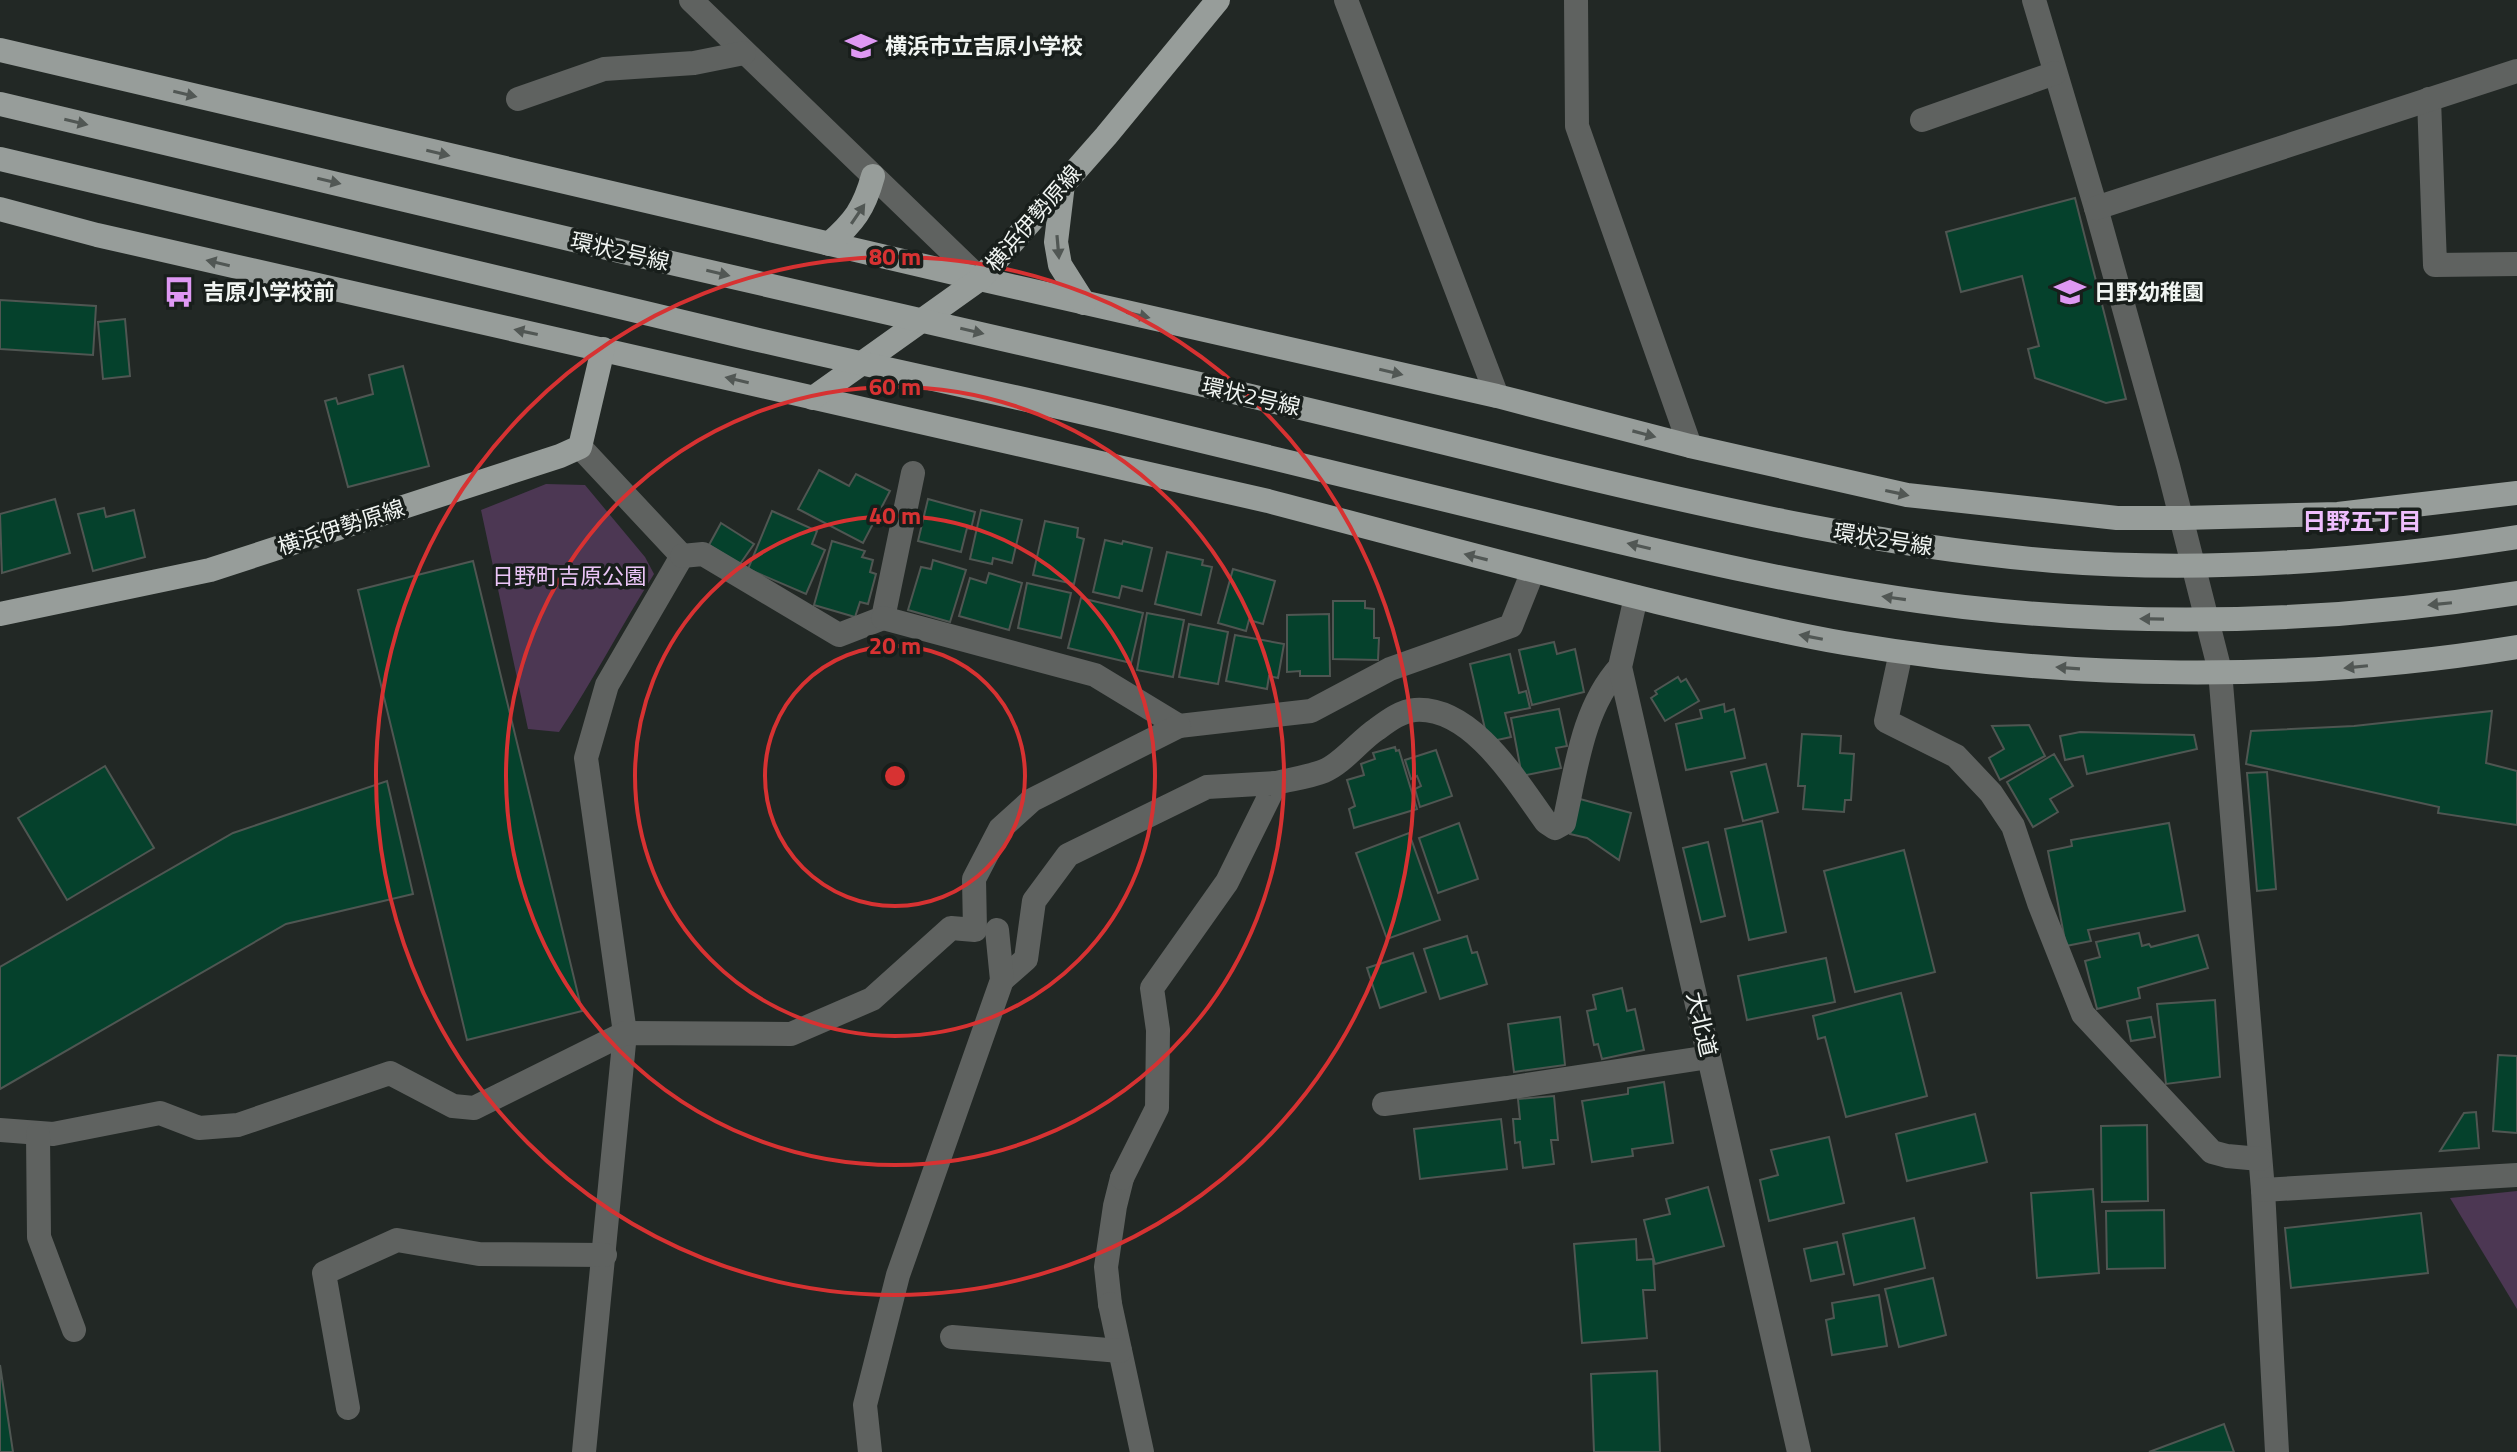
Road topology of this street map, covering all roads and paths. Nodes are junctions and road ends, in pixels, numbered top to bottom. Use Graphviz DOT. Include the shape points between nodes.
graph roads {
  1 [pos="691,0"];
  2 [pos="1218,0"];
  3 [pos="1346,0"];
  4 [pos="1576,0"];
  5 [pos="2034,0"];
  6 [pos="0,50"];
  7 [pos="744,53"];
  8 [pos="2517,71"];
  9 [pos="2055,73"];
  10 [pos="518,99"];
  11 [pos="2429,99"];
  12 [pos="0,104"];
  13 [pos="1922,120"];
  14 [pos="0,159"];
  15 [pos="873,176"];
  16 [pos="1063,184"];
  17 [pos="2096,208"];
  18 [pos="0,209"];
  19 [pos="829,244"];
  20 [pos="2517,264"];
  21 [pos="980,279"];
  22 [pos="1084,303"];
  23 [pos="603,349"];
  24 [pos="1497,396"];
  25 [pos="813,398"];
  26 [pos="1690,446"];
  27 [pos="580,447"];
  28 [pos="913,473"];
  29 [pos="2517,493"];
  30 [pos="2183,518"];
  31 [pos="2517,537"];
  32 [pos="682,556"];
  33 [pos="1533,571"];
  34 [pos="2517,593"];
  35 [pos="1636,597"];
  36 [pos="0,614"];
  37 [pos="883,618"];
  38 [pos="2517,647"];
  39 [pos="1901,652"];
  40 [pos="1620,667"];
  41 [pos="2220,671"];
  42 [pos="1179,726"];
  43 [pos="1276,783"];
  44 [pos="986,930"];
  45 [pos="1002,980"];
  46 [pos="625,1033"];
  47 [pos="1709,1057"];
  48 [pos="1384,1104"];
  49 [pos="0,1130"];
  50 [pos="38,1134"];
  51 [pos="2260,1159"];
  52 [pos="2517,1175"];
  53 [pos="2263,1190"];
  54 [pos="605,1255"];
  55 [pos="74,1330"];
  56 [pos="952,1337"];
  57 [pos="1120,1351"];
  58 [pos="348,1408"];
  59 [pos="584,1452"];
  60 [pos="870,1452"];
  61 [pos="1142,1452"];
  62 [pos="1799,1452"];
  63 [pos="2277,1452"];
  1 -- 7 [label="street"];
  2 -- 16 [label="main road, 横浜伊勢原線"];
  3 -- 24 [label="street"];
  4 -- 26 [label="street" via="1577,126"];
  5 -- 9 [label="street"];
  6 -- 19 [label="main road, one-way"];
  7 -- 10 [label="street" via="694,63 604,69"];
  7 -- 15 [label="street"];
  8 -- 11 [label="street"];
  9 -- 13 [label="street"];
  9 -- 17 [label="street"];
  11 -- 17 [label="street"];
  11 -- 20 [label="street" via="2435,265"];
  12 -- 31 [label="main road, 環状2号線, one-way, bridge" via="1684,501 1860,537 2058,561 2155,565 2346,559"];
  34 -- 14 [label="main road, one-way, bridge" via="2255,619 2062,616 1871,595 1584,533"];
  19 -- 15 [label="main road, one-way" via="851,225"];
  15 -- 21 [label="street"];
  16 -- 21 [label="main road, 横浜伊勢原線"];
  16 -- 22 [label="main road, one-way" via="1056,242 1060,265"];
  17 -- 30 [label="street"];
  23 -- 18 [label="main road, one-way"];
  19 -- 21 [label="main road"];
  21 -- 22 [label="main road"];
  21 -- 25 [label="main road, 横浜伊勢原線"];
  22 -- 24 [label="main road, one-way"];
  25 -- 23 [label="main road, one-way"];
  23 -- 27 [label="main road"];
  24 -- 26 [label="main road, one-way"];
  33 -- 25 [label="main road, one-way" via="1268,501"];
  26 -- 30 [label="main road, one-way" via="1907,495 2117,518"];
  27 -- 32 [label="street"];
  27 -- 36 [label="main road, 横浜伊勢原線" via="210,570"];
  28 -- 37 [label="street"];
  29 -- 30 [label="main road" via="2338,514"];
  30 -- 41 [label="street"];
  32 -- 37 [label="street" via="703,554 839,635"];
  32 -- 46 [label="street" via="607,685 586,758"];
  33 -- 35 [label="main road"];
  33 -- 42 [label="street" via="1511,626 1390,669 1311,711"];
  39 -- 35 [label="main road, one-way"];
  35 -- 40 [label="street, 大北道"];
  37 -- 42 [label="street" via="1095,675"];
  38 -- 41 [label="main road, one-way" via="2342,668"];
  41 -- 39 [label="main road, one-way" via="2100,670"];
  39 -- 51 [label="street" via="1886,721 1956,756 1991,793 2013,826 2083,1014 2212,1152"];
  40 -- 43 [label="street" via="1597,699 1564,823 1555,828 1494,751 1464,725 1426,711 1402,713 1326,771"];
  40 -- 47 [label="street, 大北道"];
  41 -- 51 [label="street"];
  42 -- 44 [label="street" via="1032,800 1000,829 974,879"];
  43 -- 45 [label="street" via="1207,787 1068,855 1034,901 1026,959"];
  43 -- 57 [label="street" via="1227,882 1152,988 1158,1030 1157,1108 1122,1178 1106,1267"];
  44 -- 45 [label="street"];
  44 -- 46 [label="street" via="951,928 872,999 791,1034"];
  45 -- 60 [label="street" via="898,1275 897,1321 865,1405"];
  46 -- 50 [label="street" via="474,1108 453,1106 390,1073 238,1125 199,1128 160,1113"];
  46 -- 54 [label="street"];
  47 -- 48 [label="street"];
  47 -- 62 [label="street, 大北道"];
  49 -- 50 [label="street"];
  50 -- 55 [label="street" via="39,1237"];
  51 -- 53 [label="street"];
  52 -- 53 [label="street"];
  53 -- 63 [label="street"];
  54 -- 58 [label="street" via="479,1254 397,1240 324,1273"];
  54 -- 59 [label="street"];
  56 -- 57 [label="street"];
  57 -- 61 [label="street"];
}
